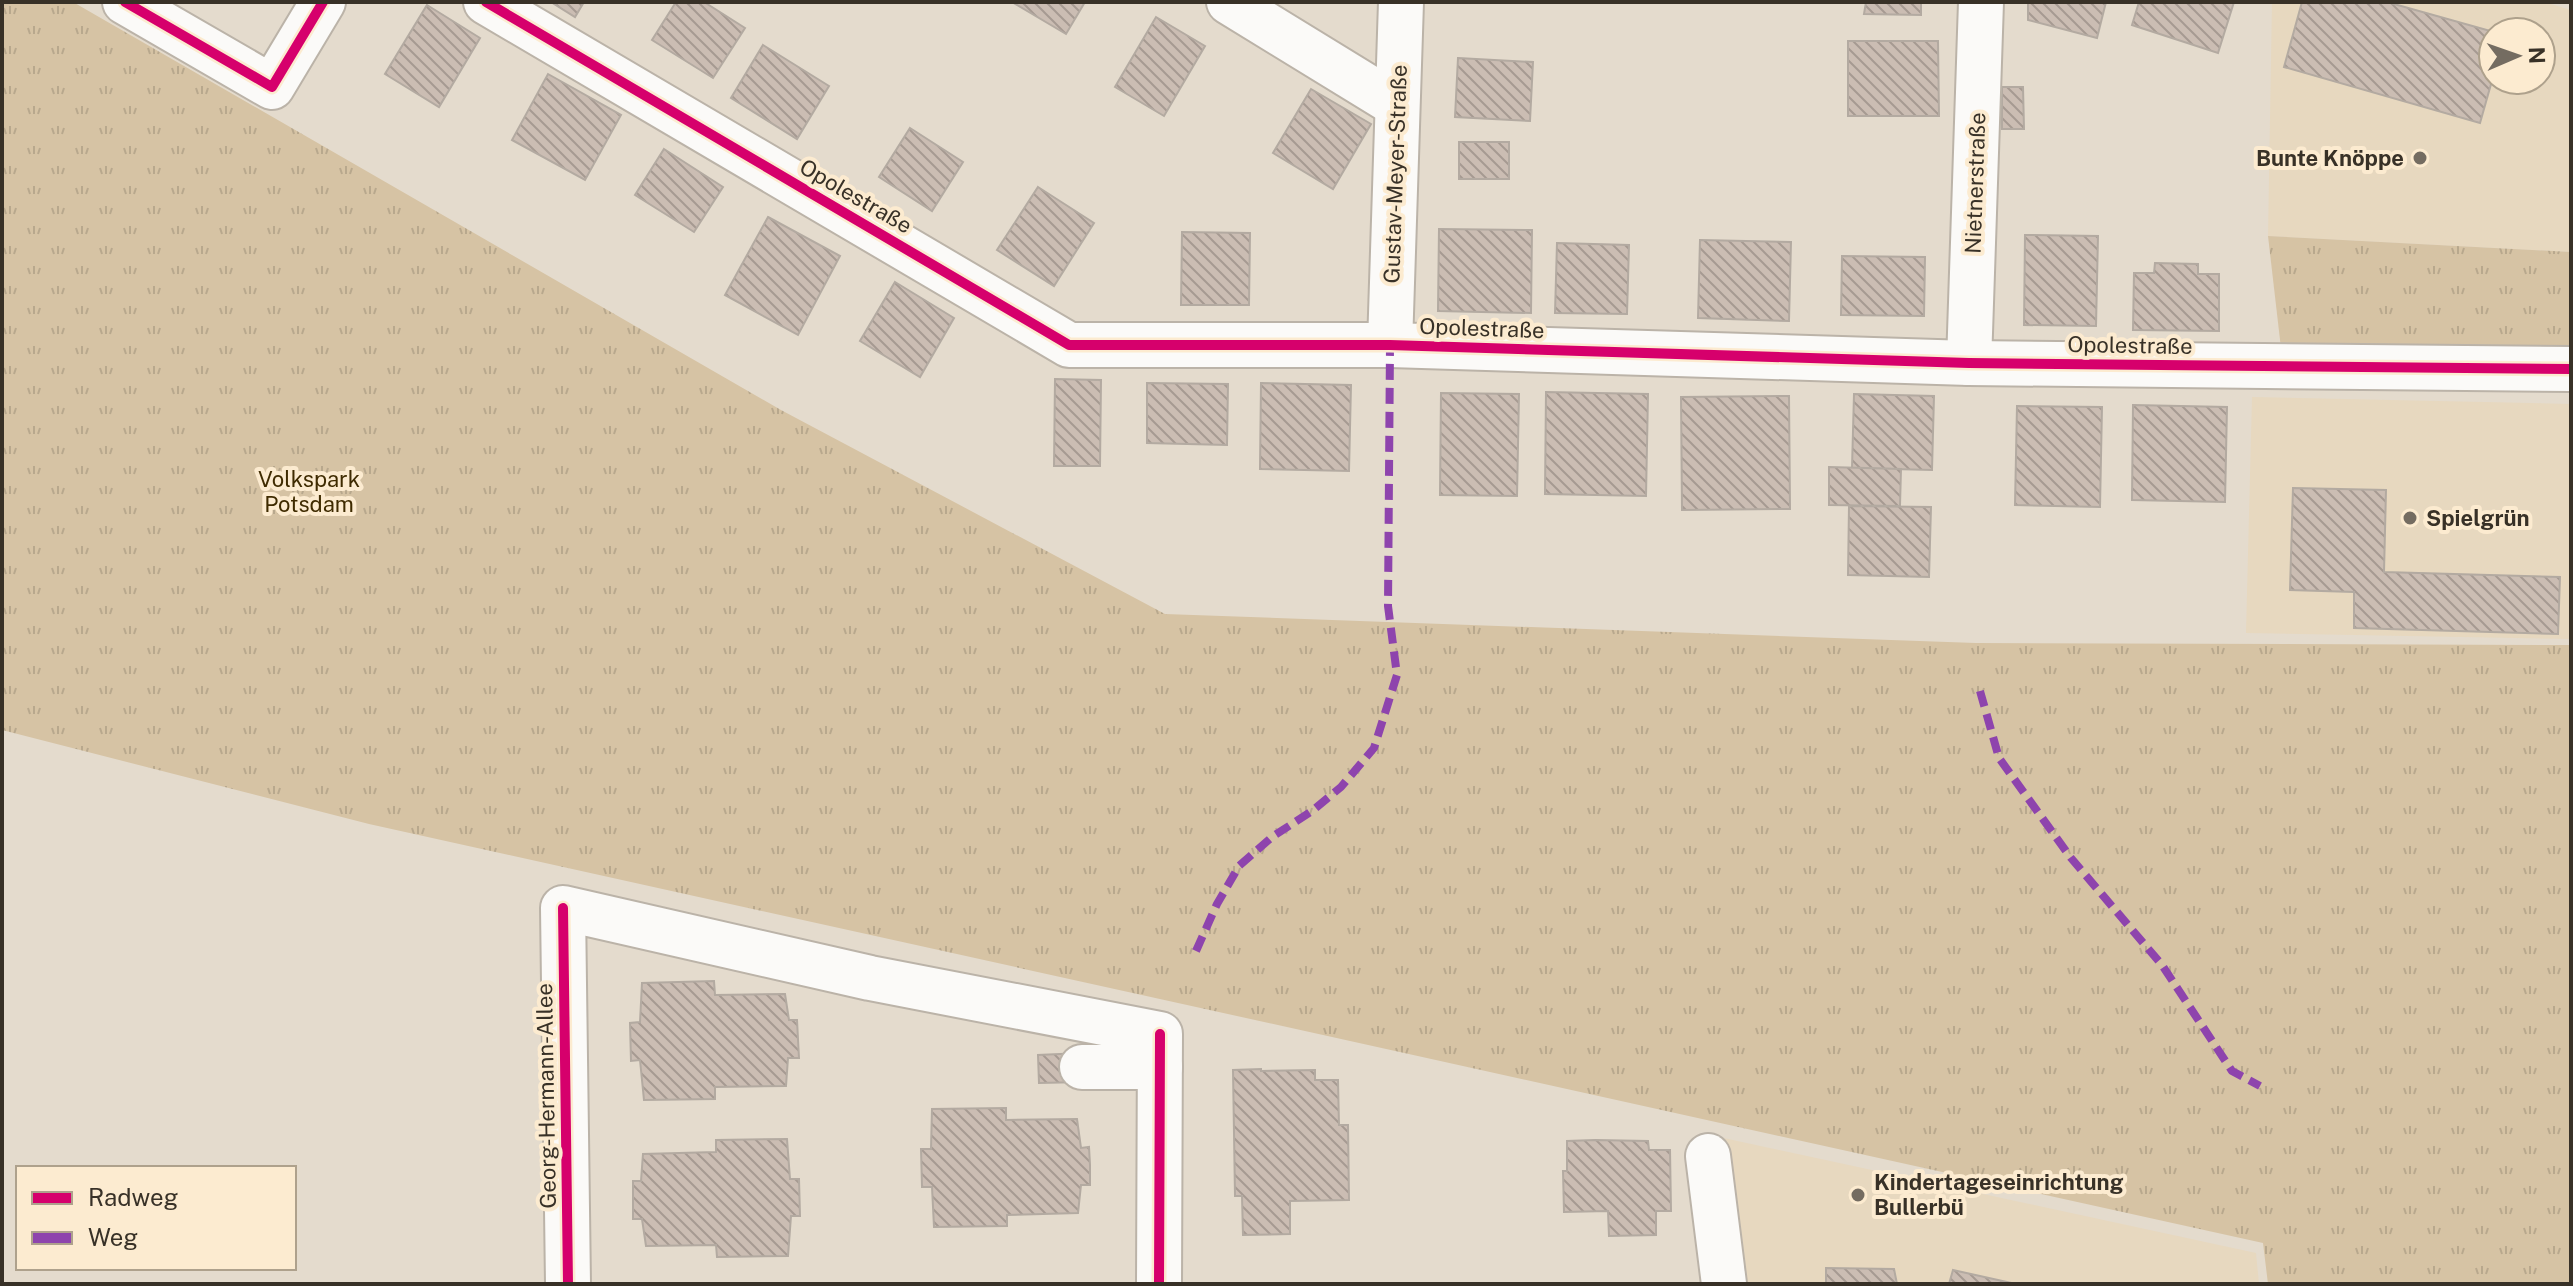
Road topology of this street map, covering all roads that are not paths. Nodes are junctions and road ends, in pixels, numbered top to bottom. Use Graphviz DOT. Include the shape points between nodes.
graph roads {
  1 [pos="125,2"];
  2 [pos="323,2"];
  3 [pos="486,2"];
  4 [pos="1229,2"];
  5 [pos="1401,2"];
  6 [pos="1981,2"];
  7 [pos="1397,105"];
  8 [pos="1390,345"];
  9 [pos="1969,363"];
  10 [pos="2571,369"];
  11 [pos="1160,1050"];
  12 [pos="1082,1067"];
  13 [pos="1708,1156"];
  14 [pos="568,1284"];
  15 [pos="1159,1284"];
  16 [pos="1724,1284"];
  1 -- 2 [label="street" via="272,87"];
  3 -- 8 [label="street, Opolestraße" via="1069,345"];
  4 -- 7 [label="street"];
  5 -- 7 [label="street, Gustav-Meyer-Straße"];
  6 -- 9 [label="street, Nietnerstraße"];
  7 -- 8 [label="street, Gustav-Meyer-Straße"];
  8 -- 9 [label="street, Opolestraße"];
  9 -- 10 [label="street, Opolestraße"];
  11 -- 12 [label="street"];
  11 -- 14 [label="street, Georg-Hermann-Allee" via="563,908"];
  11 -- 15 [label="street"];
  13 -- 16 [label="street"];
}
